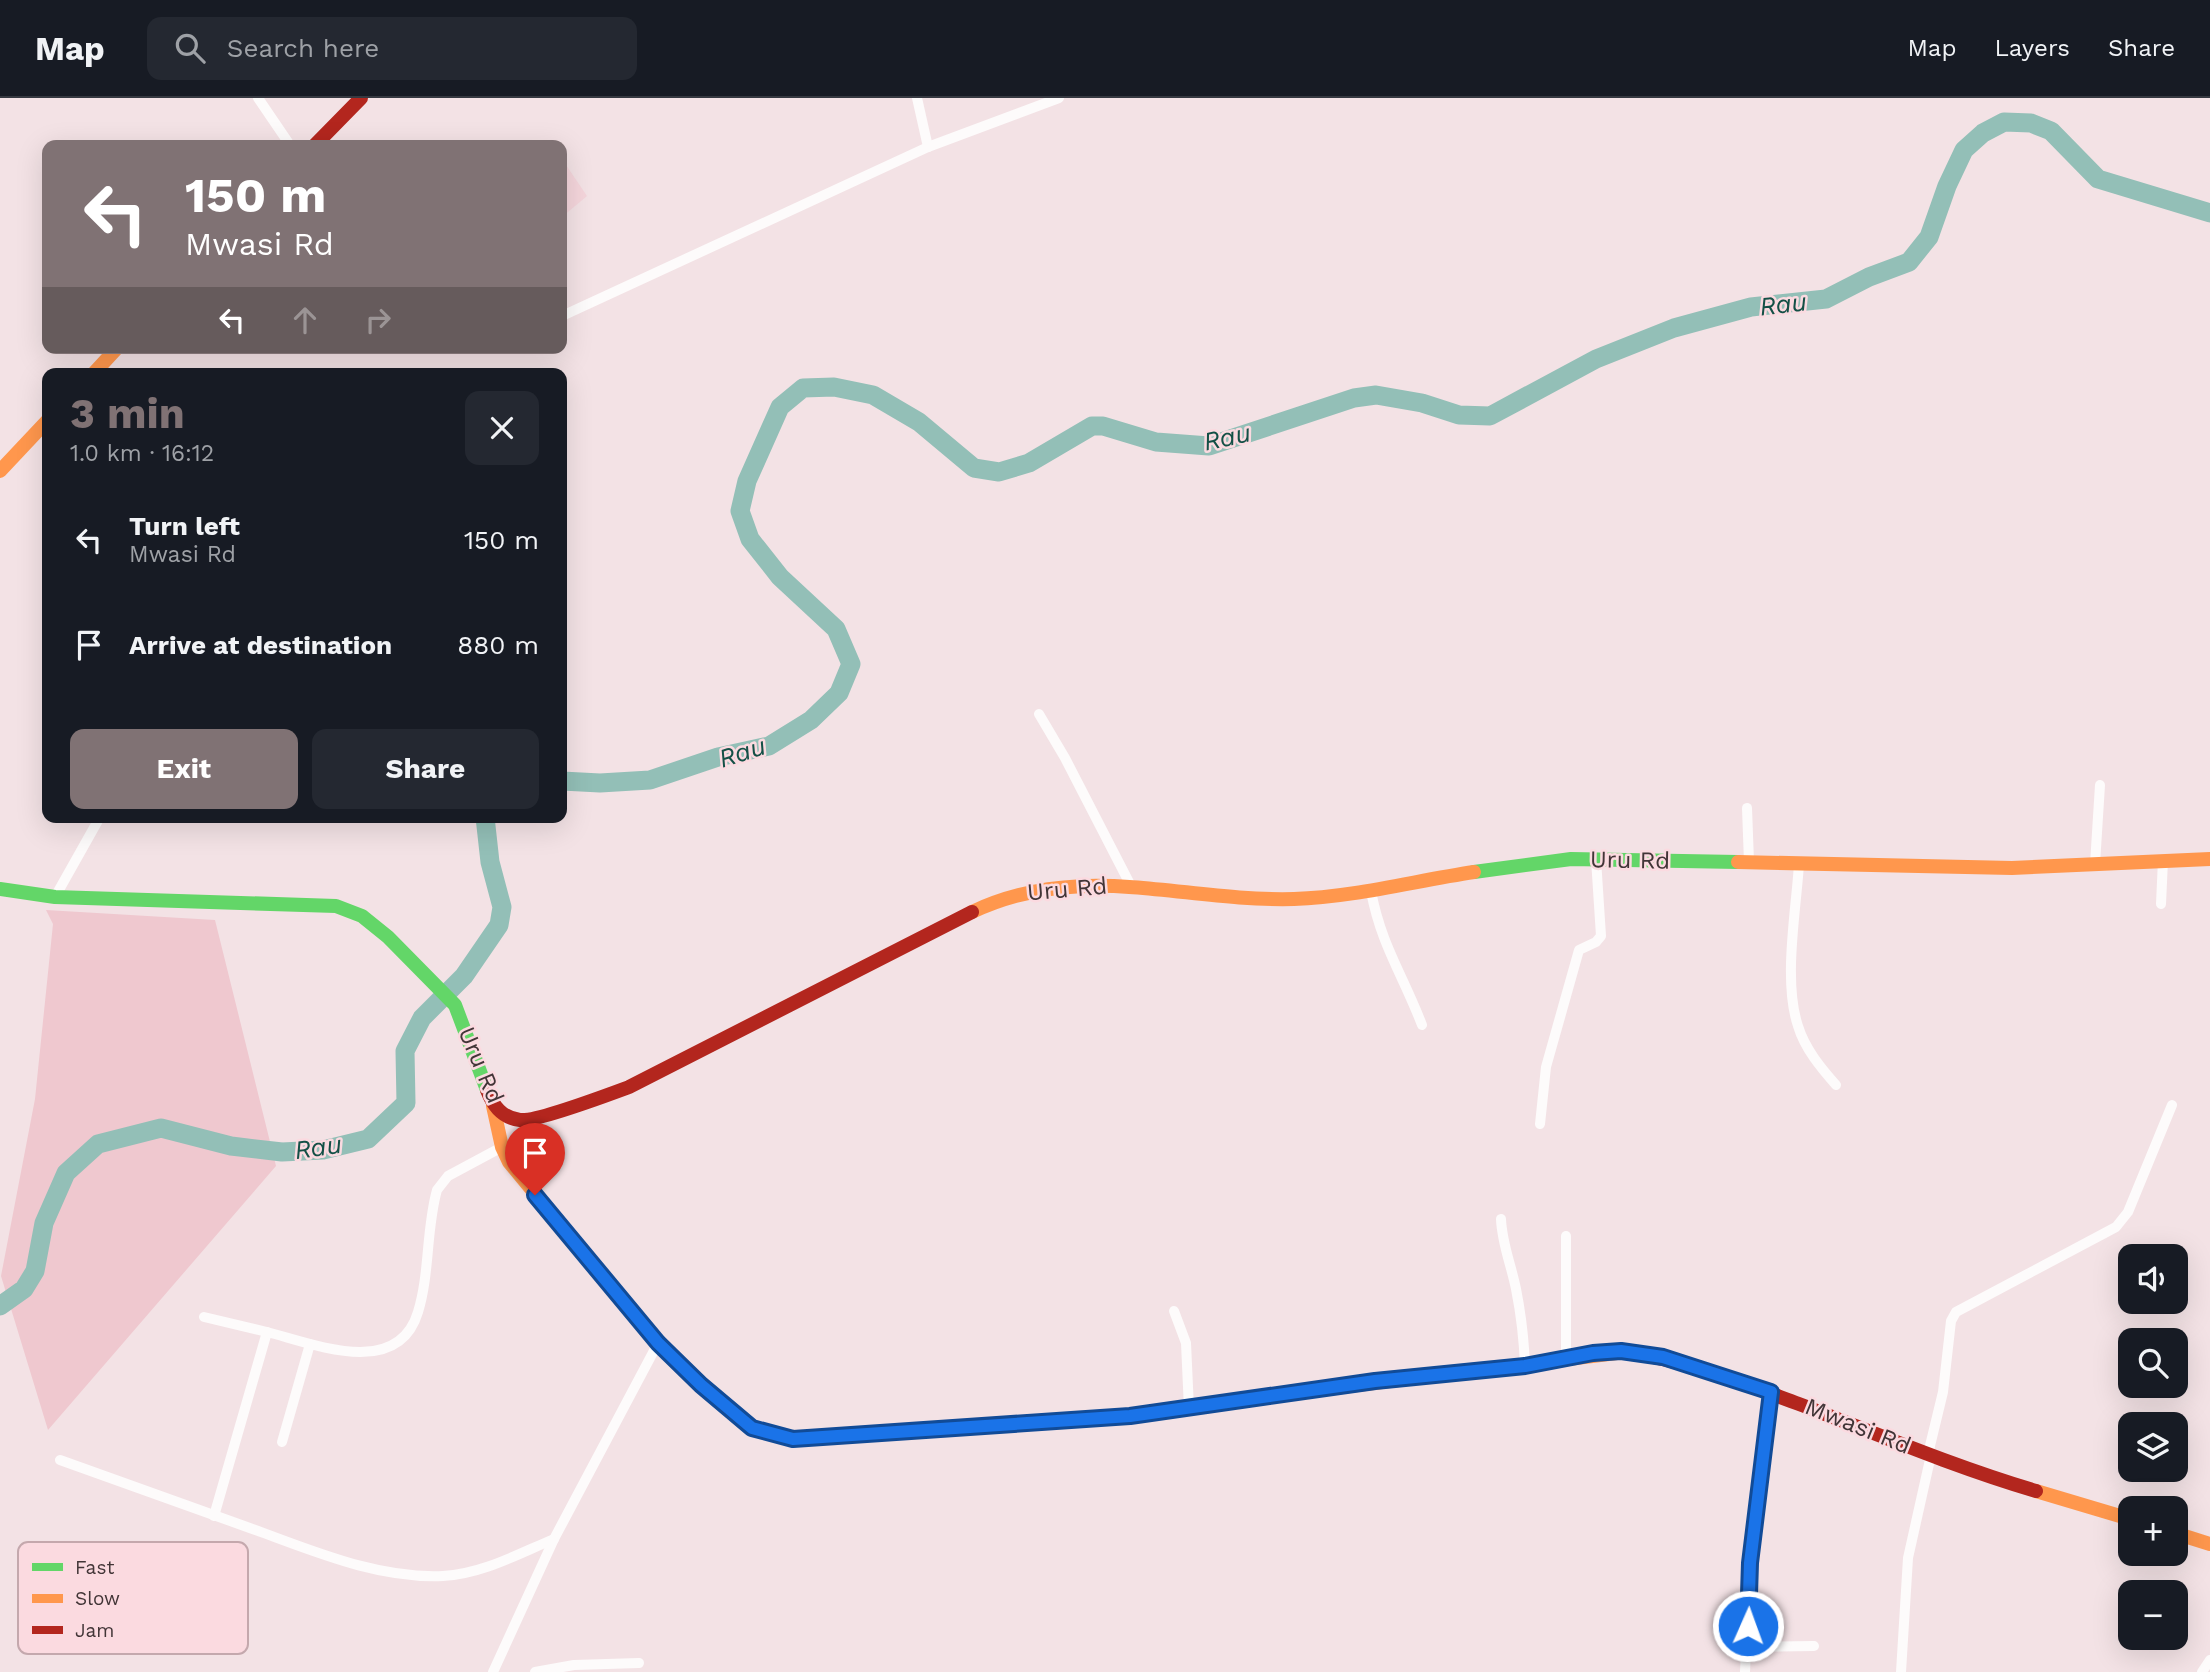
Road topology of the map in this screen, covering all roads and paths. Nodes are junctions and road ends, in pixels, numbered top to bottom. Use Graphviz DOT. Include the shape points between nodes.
graph roads {
  1 [pos="258,98"];
  2 [pos="361,98"];
  3 [pos="918,98"];
  4 [pos="1059,98"];
  5 [pos="287,140"];
  6 [pos="320,140"];
  7 [pos="928,147"];
  8 [pos="567,314"];
  9 [pos="111,354"];
  10 [pos="99,368"];
  11 [pos="42,426"];
  12 [pos="0,471"];
  13 [pos="1039,715"];
  14 [pos="2100,785"];
  15 [pos="1747,808"];
  16 [pos="97,823"];
  17 [pos="1596,859"];
  18 [pos="2210,859"];
  19 [pos="2163,860"];
  20 [pos="1749,862"];
  21 [pos="1799,864"];
  22 [pos="2095,864"];
  23 [pos="1131,886"];
  24 [pos="0,889"];
  25 [pos="1371,891"];
  26 [pos="55,897"];
  27 [pos="2161,904"];
  28 [pos="1422,1025"];
  29 [pos="1836,1086"];
  30 [pos="492,1104"];
  31 [pos="2172,1105"];
  32 [pos="1540,1124"];
  33 [pos="502,1147"];
  34 [pos="1502,1219"];
  35 [pos="1566,1236"];
  36 [pos="1174,1311"];
  37 [pos="204,1317"];
  38 [pos="267,1332"];
  39 [pos="658,1343"];
  40 [pos="310,1344"];
  41 [pos="1566,1358"];
  42 [pos="1525,1366"];
  43 [pos="1771,1392"];
  44 [pos="1189,1409"];
  45 [pos="282,1442"];
  46 [pos="1930,1455"];
  47 [pos="60,1460"];
  48 [pos="214,1516"];
  49 [pos="2118,1516"];
  50 [pos="2188,1537"];
  51 [pos="554,1539"];
  52 [pos="2210,1544"];
  53 [pos="1814,1646"];
  54 [pos="1747,1647"];
  55 [pos="2210,1660"];
  56 [pos="639,1663"];
  57 [pos="493,1672"];
  58 [pos="535,1672"];
  59 [pos="1745,1672"];
  60 [pos="1902,1672"];
  61 [pos="2202,1672"];
  1 -- 5 [label="street"];
  2 -- 6 [label="street"];
  3 -- 7 [label="street"];
  4 -- 7 [label="street"];
  7 -- 8 [label="street"];
  9 -- 10 [label="street"];
  11 -- 12 [label="street"];
  13 -- 23 [label="street"];
  14 -- 22 [label="street"];
  15 -- 20 [label="street"];
  16 -- 26 [label="street"];
  17 -- 20 [label="street, Uru Rd"];
  17 -- 25 [label="street, Uru Rd" via="1534,862"];
  17 -- 32 [label="street" via="1601,936 1578,950 1548,1058"];
  18 -- 19 [label="street, Uru Rd"];
  19 -- 22 [label="street, Uru Rd"];
  19 -- 27 [label="street"];
  20 -- 21 [label="street, Uru Rd"];
  21 -- 22 [label="street, Uru Rd" via="1999,869"];
  21 -- 29 [label="street" via="1794,1014 1804,1042"];
  23 -- 25 [label="street, Uru Rd" via="1263,900 1332,898"];
  23 -- 30 [label="street, Uru Rd" via="1054,886 1014,894 912,941 629,1087 522,1121 502,1114"];
  24 -- 26 [label="street, Uru Rd"];
  25 -- 28 [label="street" via="1384,945 1407,985"];
  26 -- 30 [label="street, Uru Rd" via="336,906 362,916 445,995 467,1030"];
  30 -- 33 [label="street, Mwasi Rd"];
  31 -- 46 [label="street" via="2128,1212 2116,1227 1956,1312"];
  33 -- 39 [label="street, Mwasi Rd" via="547,1211"];
  33 -- 40 [label="street" via="448,1176 437,1190 419,1310 411,1331 397,1343 361,1353"];
  34 -- 42 [label="street" via="1502,1243 1516,1287"];
  35 -- 41 [label="street"];
  36 -- 44 [label="street" via="1186,1343"];
  37 -- 38 [label="street"];
  38 -- 40 [label="street"];
  38 -- 48 [label="street"];
  39 -- 44 [label="street, Mwasi Rd" via="744,1423 760,1432 793,1439"];
  39 -- 51 [label="street"];
  40 -- 45 [label="street"];
  41 -- 42 [label="street, Mwasi Rd"];
  41 -- 43 [label="street, Mwasi Rd" via="1645,1353"];
  42 -- 44 [label="street, Mwasi Rd" via="1375,1381"];
  43 -- 46 [label="street, Mwasi Rd"];
  43 -- 54 [label="street" via="1750,1563"];
  46 -- 49 [label="street, Mwasi Rd"];
  46 -- 60 [label="street" via="1908,1558"];
  47 -- 48 [label="street"];
  48 -- 51 [label="street" via="362,1566 425,1576 479,1569"];
  50 -- 52 [label="street"];
  51 -- 57 [label="street"];
  53 -- 54 [label="street"];
  54 -- 59 [label="street"];
  55 -- 61 [label="street"];
  56 -- 58 [label="street" via="574,1665"];
}
